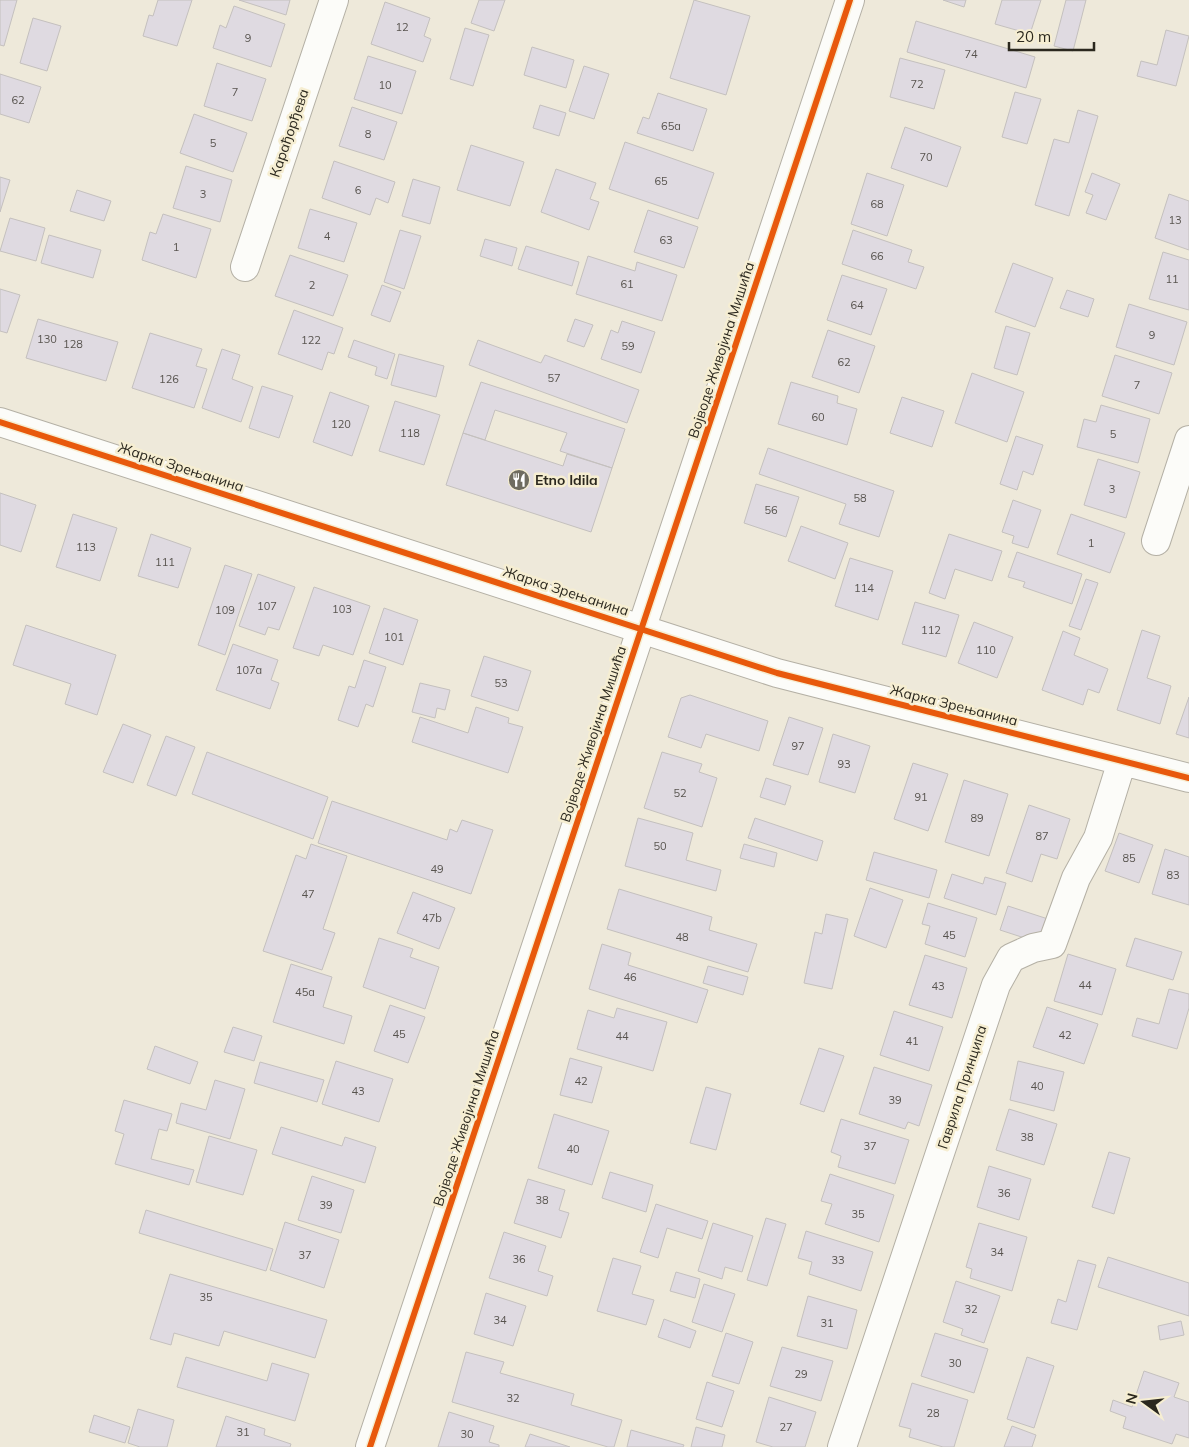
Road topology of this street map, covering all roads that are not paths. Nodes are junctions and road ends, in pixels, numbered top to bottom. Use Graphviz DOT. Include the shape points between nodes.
graph roads {
  1 [pos="334,0"];
  2 [pos="850,0"];
  3 [pos="245,267"];
  4 [pos="0,422"];
  5 [pos="1189,440"];
  6 [pos="1156,540"];
  7 [pos="642,628"];
  8 [pos="1122,761"];
  9 [pos="1189,778"];
  10 [pos="370,1447"];
  11 [pos="842,1447"];
  1 -- 3 [label="street, Карађорђева"];
  2 -- 7 [label="street, Војводе Живојина Мишића"];
  4 -- 7 [label="street, Жарка Зрењанина"];
  5 -- 6 [label="street"];
  7 -- 8 [label="street, Жарка Зрењанина" via="777,673"];
  7 -- 10 [label="street, Војводе Живојина Мишића"];
  8 -- 9 [label="street, Жарка Зрењанина"];
  8 -- 11 [label="street, Гаврила Принципа" via="1098,838 1076,878 1052,944 1011,958 996,985"];
}
